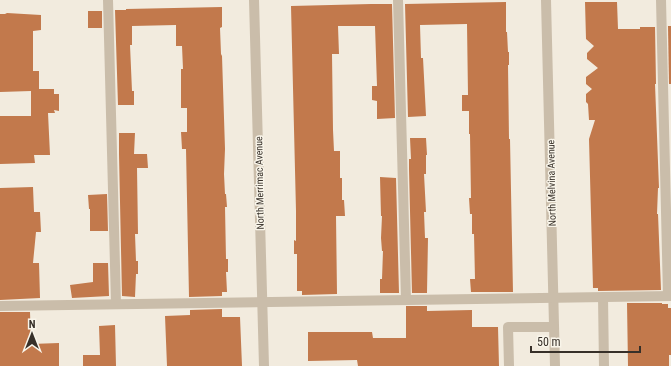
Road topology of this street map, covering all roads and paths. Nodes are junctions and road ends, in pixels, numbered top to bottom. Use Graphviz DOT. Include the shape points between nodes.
graph roads {
  1 [pos="108,0"];
  2 [pos="254,0"];
  3 [pos="398,0"];
  4 [pos="546,0"];
  5 [pos="661,0"];
  6 [pos="670,296"];
  7 [pos="603,297"];
  8 [pos="553,298"];
  9 [pos="406,300"];
  10 [pos="262,302"];
  11 [pos="116,304"];
  12 [pos="0,306"];
  13 [pos="554,326"];
  14 [pos="264,366"];
  15 [pos="509,366"];
  16 [pos="555,366"];
  17 [pos="604,366"];
  1 -- 11 [label="street"];
  2 -- 10 [label="street, North Merrimac Avenue"];
  3 -- 9 [label="street"];
  4 -- 8 [label="street, North Melvina Avenue"];
  5 -- 6 [label="street"];
  6 -- 7 [label="street"];
  7 -- 8 [label="street"];
  7 -- 17 [label="street"];
  8 -- 9 [label="street"];
  8 -- 13 [label="street, North Melvina Avenue"];
  9 -- 10 [label="street"];
  10 -- 11 [label="street"];
  10 -- 14 [label="street, North Merrimac Avenue"];
  11 -- 12 [label="street"];
  13 -- 15 [label="street" via="508,327"];
  13 -- 16 [label="street, North Melvina Avenue"];
}
